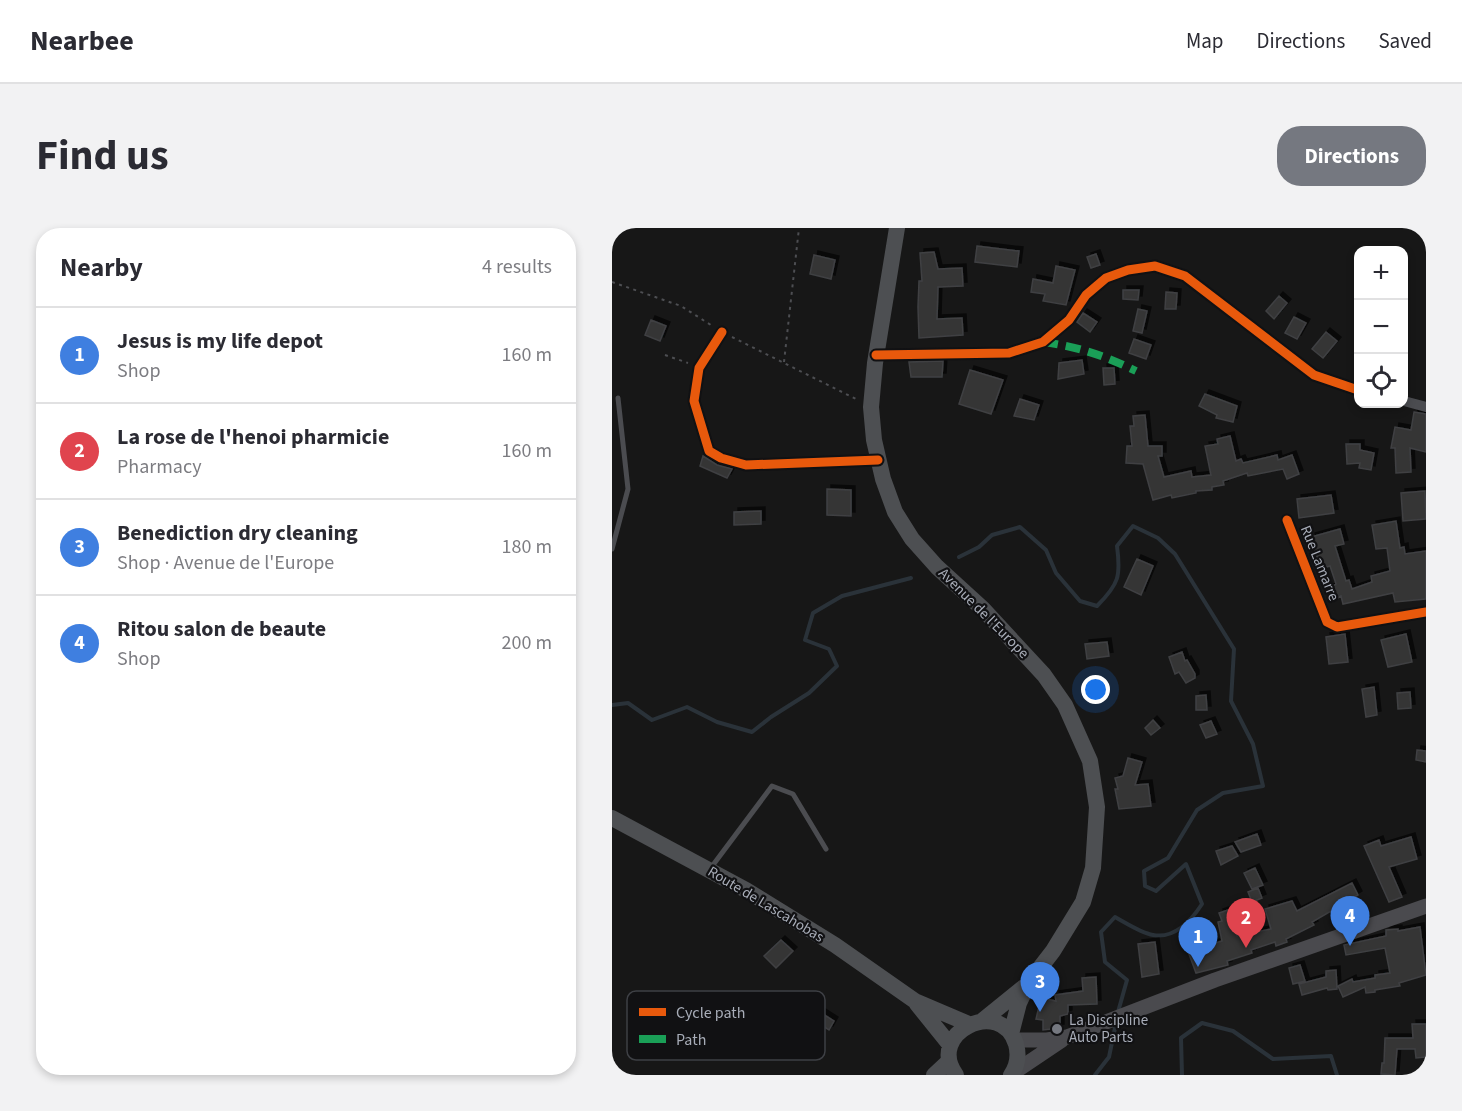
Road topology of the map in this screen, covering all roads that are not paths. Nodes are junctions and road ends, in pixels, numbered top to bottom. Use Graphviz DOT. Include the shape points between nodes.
graph roads {
  1 [pos="897,228"];
  2 [pos="722,332"];
  3 [pos="876,355"];
  4 [pos="1354,388"];
  5 [pos="618,398"];
  6 [pos="1408,402"];
  7 [pos="1426,407"];
  8 [pos="878,460"];
  9 [pos="1287,520"];
  10 [pos="612,549"];
  11 [pos="1426,612"];
  12 [pos="612,818"];
  13 [pos="826,849"];
  14 [pos="710,870"];
  15 [pos="1426,906"];
  16 [pos="1029,982"];
  17 [pos="915,1001"];
  18 [pos="975,1022"];
  19 [pos="1013,1037"];
  20 [pos="1067,1037"];
  21 [pos="952,1060"];
  22 [pos="1012,1074"];
  23 [pos="934,1075"];
  1 -- 3 [label="main road, Avenue de l'Europe"];
  2 -- 8 [label="street" via="699,368 694,401 709,451 746,465"];
  3 -- 4 [label="street" via="1009,353 1043,342 1069,320 1086,295 1106,278 1155,266 1185,276 1314,375"];
  3 -- 8 [label="main road, Avenue de l'Europe" via="871,407"];
  5 -- 10 [label="lane" via="628,489"];
  6 -- 7 [label="street"];
  8 -- 16 [label="main road, Avenue de l'Europe" via="895,512 912,540 1044,675 1065,705 1090,761 1097,807 1093,868 1083,902"];
  9 -- 11 [label="street, Rue Lamarre" via="1327,622 1332,626"];
  12 -- 14 [label="main road, Route de Lascahobas"];
  13 -- 14 [label="lane" via="793,794 772,786"];
  14 -- 17 [label="main road, Route de Lascahobas" via="835,945"];
  15 -- 20 [label="main road"];
  16 -- 18 [label="main road, Avenue de l'Europe"];
  16 -- 19 [label="main road, Avenue de l'Europe" via="1018,1003"];
  17 -- 18 [label="main road, Route de Lascahobas"];
  17 -- 21 [label="main road, Route de Lascahobas"];
  18 -- 19 [label="main road, Route de Lascahobas" via="993,1022"];
  18 -- 21 [label="main road, Avenue de l'Europe" via="958,1032"];
  19 -- 20 [label="main road"];
  19 -- 22 [label="main road, Avenue de l'Europe" via="1018,1051"];
  20 -- 22 [label="main road"];
  21 -- 23 [label="main road, Avenue de l'Europe"];
}
